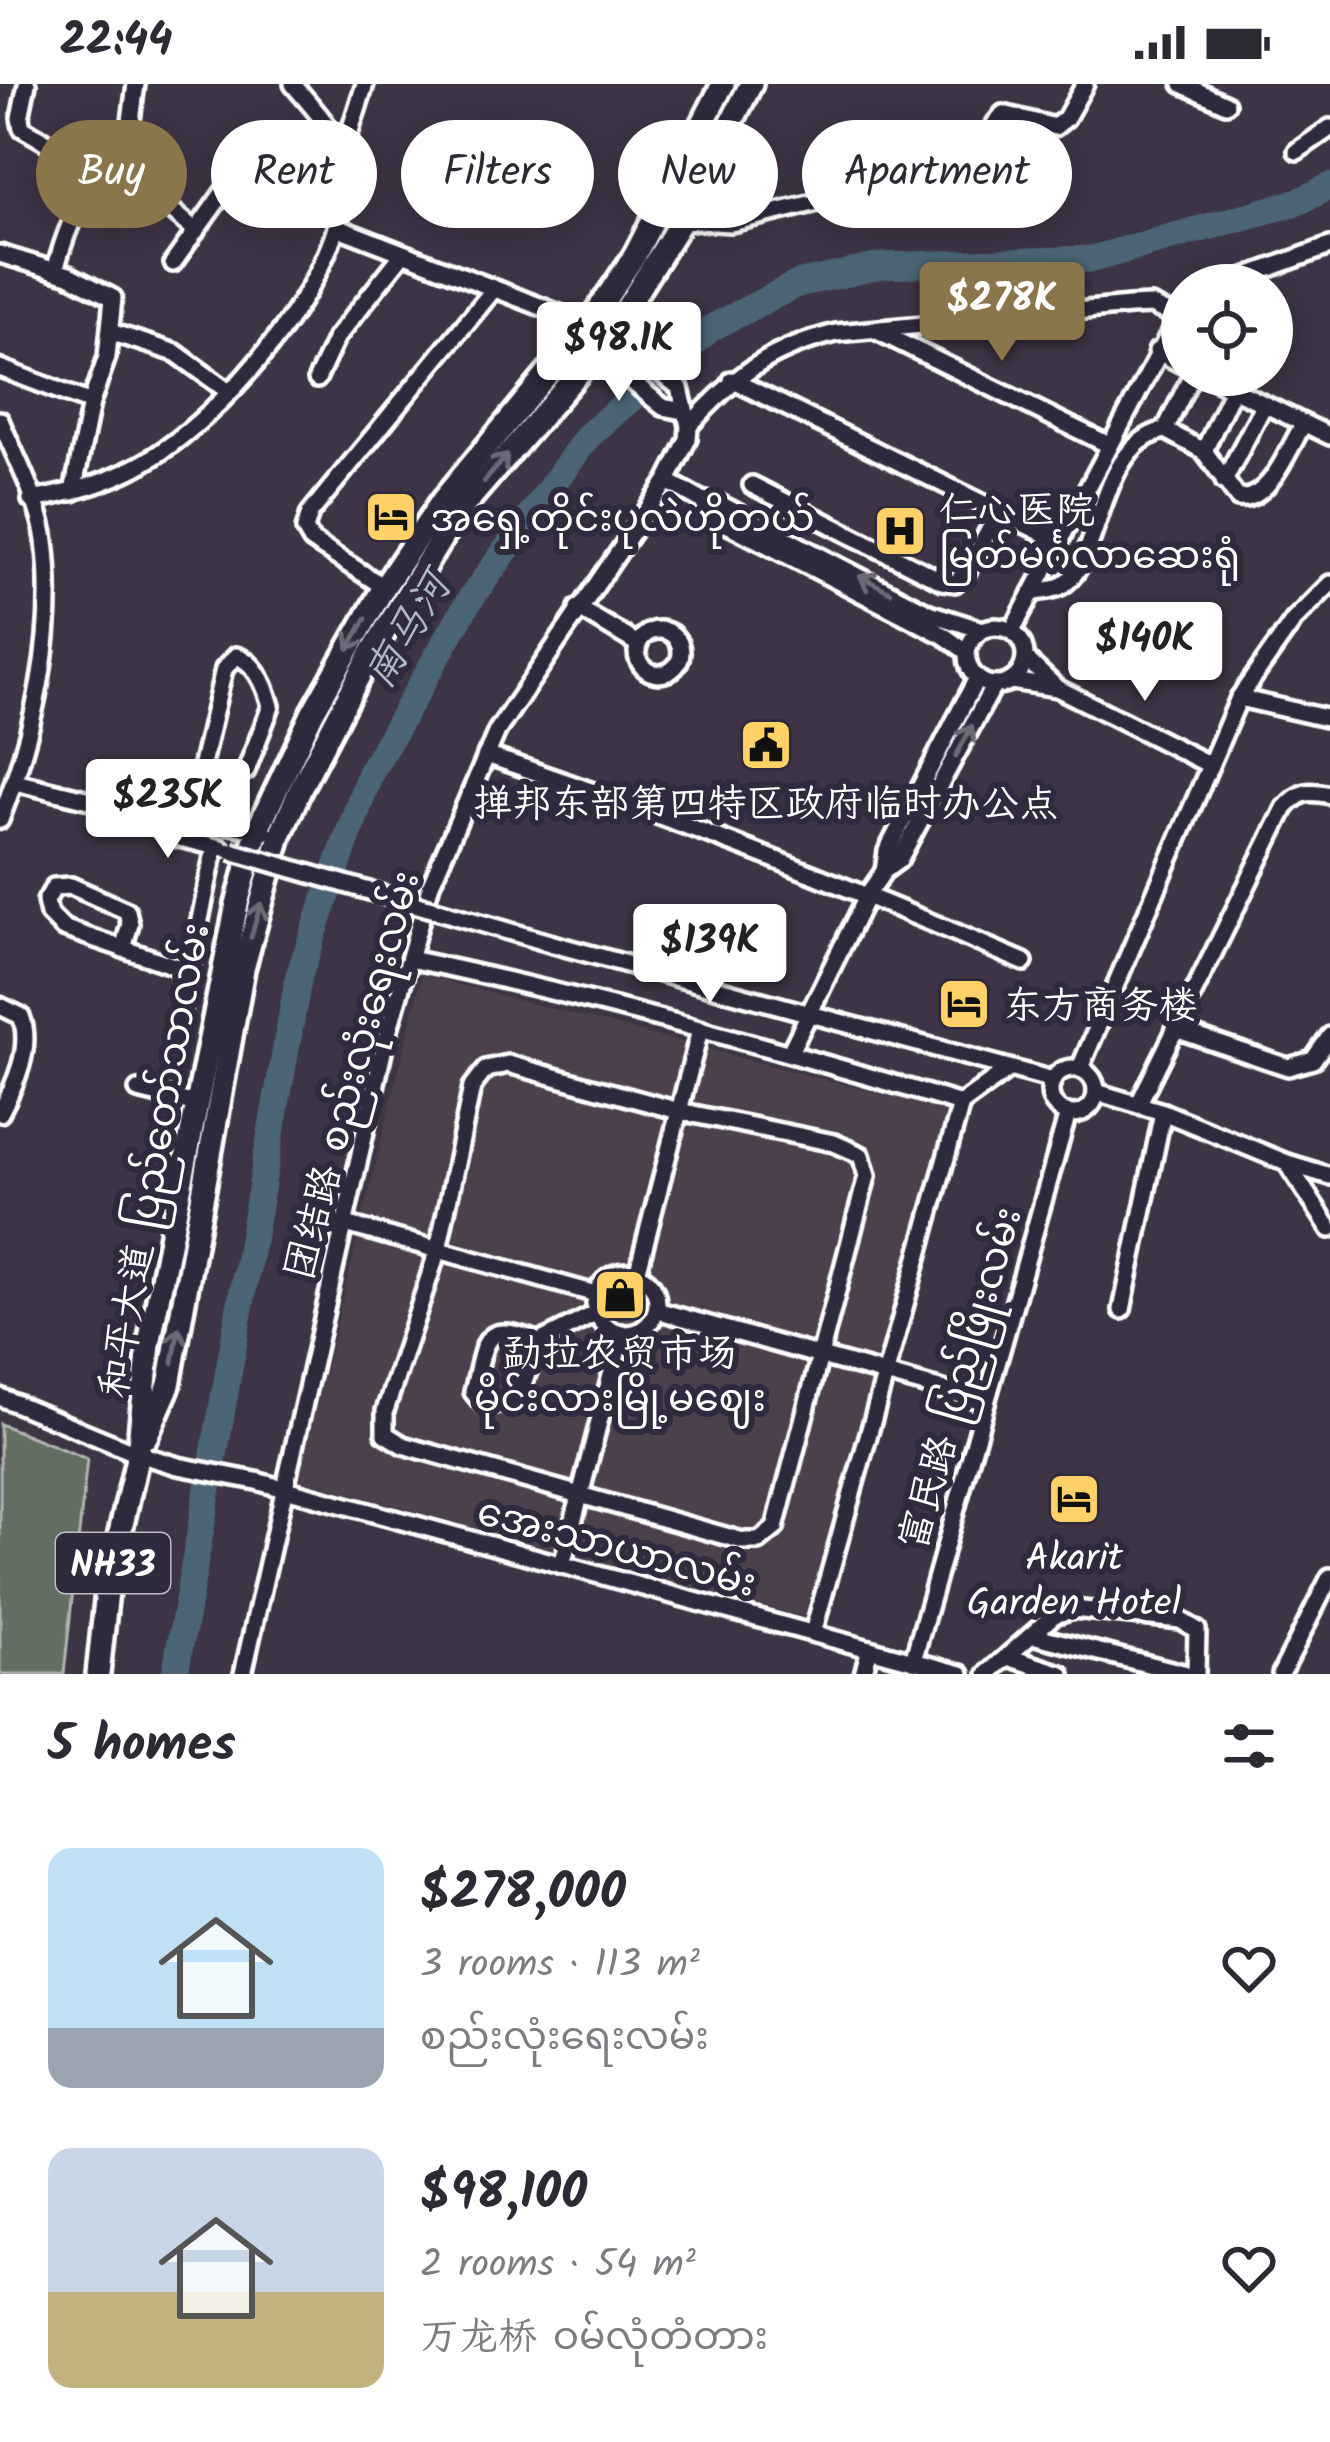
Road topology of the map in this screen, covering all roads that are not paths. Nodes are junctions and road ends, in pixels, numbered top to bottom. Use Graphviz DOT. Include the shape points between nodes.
graph roads {
  1 [pos="27,84"];
  2 [pos="136,84"];
  3 [pos="293,84"];
  4 [pos="365,84"];
  5 [pos="723,84"];
  6 [pos="751,84"];
  7 [pos="1085,84"];
  8 [pos="1183,84"];
  9 [pos="1226,104"];
  10 [pos="131,120"];
  11 [pos="319,120"];
  12 [pos="354,120"];
  13 [pos="733,120"];
  14 [pos="1000,120"];
  15 [pos="1028,120"];
  16 [pos="1064,120"];
  17 [pos="1330,128"];
  18 [pos="36,136"];
  19 [pos="1297,151"];
  20 [pos="211,208"];
  21 [pos="187,223"];
  22 [pos="69,228"];
  23 [pos="335,228"];
  24 [pos="337,228"];
  25 [pos="677,228"];
  26 [pos="195,230"];
  27 [pos="1325,253"];
  28 [pos="0,254"];
  29 [pos="402,255"];
  30 [pos="173,263"];
  31 [pos="1290,264"];
  32 [pos="56,271"];
  33 [pos="494,289"];
  34 [pos="1161,308"];
  35 [pos="872,328"];
  36 [pos="110,332"];
  37 [pos="606,343"];
  38 [pos="1161,344"];
  39 [pos="1157,351"];
  40 [pos="1161,353"];
  41 [pos="0,368"];
  42 [pos="317,379"];
  43 [pos="732,380"];
  44 [pos="229,392"];
  45 [pos="1182,396"];
  46 [pos="1230,396"];
  47 [pos="1247,396"];
  48 [pos="91,404"];
  49 [pos="1264,405"];
  50 [pos="686,419"];
  51 [pos="0,420"];
  52 [pos="1303,424"];
  53 [pos="1165,430"];
  54 [pos="1330,436"];
  55 [pos="1109,446"];
  56 [pos="1204,451"];
  57 [pos="1224,481"];
  58 [pos="667,482"];
  59 [pos="752,485"];
  60 [pos="74,492"];
  61 [pos="31,500"];
  62 [pos="701,500"];
  63 [pos="999,512"];
  64 [pos="1059,541"];
  65 [pos="1330,584"];
  66 [pos="384,586"];
  67 [pos="1032,593"];
  68 [pos="578,608"];
  69 [pos="982,630"];
  70 [pos="1012,631"];
  71 [pos="638,644"];
  72 [pos="967,652"];
  73 [pos="1026,659"];
  74 [pos="977,678"];
  75 [pos="1011,681"];
  76 [pos="994,685"];
  77 [pos="1057,688"];
  78 [pos="1239,698"];
  79 [pos="1330,719"];
  80 [pos="486,755"];
  81 [pos="1210,765"];
  82 [pos="246,771"];
  83 [pos="15,782"];
  84 [pos="1330,795"];
  85 [pos="130,810"];
  86 [pos="190,816"];
  87 [pos="0,820"];
  88 [pos="257,831"];
  89 [pos="280,835"];
  90 [pos="223,849"];
  91 [pos="884,871"];
  92 [pos="868,894"];
  93 [pos="123,949"];
  94 [pos="410,959"];
  95 [pos="1024,962"];
  96 [pos="189,971"];
  97 [pos="0,1006"];
  98 [pos="809,1015"];
  99 [pos="1175,1029"];
  100 [pos="700,1030"];
  101 [pos="1330,1036"];
  102 [pos="175,1041"];
  103 [pos="790,1052"];
  104 [pos="1009,1069"];
  105 [pos="1080,1069"];
  106 [pos="1052,1080"];
  107 [pos="138,1090"];
  108 [pos="1096,1092"];
  109 [pos="3,1102"];
  110 [pos="961,1103"];
  111 [pos="196,1104"];
  112 [pos="1138,1105"];
  113 [pos="680,1111"];
  114 [pos="1163,1112"];
  115 [pos="1067,1113"];
  116 [pos="1287,1163"];
  117 [pos="1330,1176"];
  118 [pos="342,1223"];
  119 [pos="1330,1229"];
  120 [pos="438,1250"];
  121 [pos="637,1274"];
  122 [pos="596,1294"];
  123 [pos="656,1310"];
  124 [pos="1122,1310"];
  125 [pos="597,1313"];
  126 [pos="622,1333"];
  127 [pos="539,1342"];
  128 [pos="819,1355"];
  129 [pos="886,1374"];
  130 [pos="0,1397"];
  131 [pos="986,1402"];
  132 [pos="138,1454"];
  133 [pos="285,1489"];
  134 [pos="580,1496"];
  135 [pos="562,1565"];
  136 [pos="1330,1577"];
  137 [pos="813,1634"];
  138 [pos="1032,1635"];
  139 [pos="870,1649"];
  140 [pos="1008,1657"];
  141 [pos="913,1661"];
  142 [pos="98,1674"];
  143 [pos="243,1674"];
  144 [pos="863,1674"];
  145 [pos="962,1674"];
  146 [pos="987,1674"];
  147 [pos="1061,1674"];
  148 [pos="1187,1674"];
  149 [pos="1196,1674"];
  150 [pos="1281,1674"];
  1 -- 18 [label="street" via="20,118"];
  2 -- 10 [label="street"];
  3 -- 11 [label="street"];
  4 -- 12 [label="street"];
  5 -- 37 [label="highway, 和平大道 ပြည်တော်သာလမ်း / NH33" via="635,255"];
  6 -- 13 [label="highway, 和平大道 ပြည်တော်သာလမ်း / NH33"];
  7 -- 16 [label="street"];
  8 -- 9 [label="street"];
  14 -- 15 [label="street"];
  17 -- 19 [label="street"];
  20 -- 26 [label="street"];
  21 -- 26 [label="street"];
  22 -- 32 [label="street"];
  23 -- 44 [label="street" via="272,348"];
  24 -- 29 [label="street"];
  25 -- 37 [label="highway, 和平大道 ပြည်တော်သာလမ်း / NH33"];
  26 -- 30 [label="street"];
  27 -- 31 [label="street"];
  28 -- 32 [label="street"];
  29 -- 33 [label="street"];
  29 -- 42 [label="street" via="336,338"];
  32 -- 36 [label="street" via="112,295"];
  33 -- 37 [label="street"];
  33 -- 66 [label="street" via="310,513 305,529 312,542"];
  34 -- 35 [label="street"];
  35 -- 43 [label="street" via="800,342"];
  35 -- 55 [label="street"];
  36 -- 44 [label="street" via="176,353"];
  36 -- 48 [label="street"];
  37 -- 50 [label="street" via="663,407"];
  37 -- 50 [label="street" via="680,388"];
  37 -- 66 [label="highway, 和平大道 ပြည်တော်သာလမ်း / NH33" via="442,501"];
  89 -- 37 [label="highway, 和平大道 ပြည်တော်သာလမ်း / NH33, one-way" via="369,657 455,516"];
  38 -- 39 [label="street"];
  39 -- 40 [label="street"];
  39 -- 55 [label="street"];
  41 -- 48 [label="street"];
  43 -- 50 [label="street"];
  43 -- 63 [label="street"];
  44 -- 60 [label="street" via="139,466"];
  45 -- 53 [label="street"];
  46 -- 56 [label="street"];
  47 -- 49 [label="street"];
  48 -- 60 [label="street"];
  49 -- 52 [label="street"];
  49 -- 57 [label="street"];
  50 -- 58 [label="street, 团结路 စည်းလုံးရေးလမ်း" via="688,439"];
  51 -- 61 [label="street"];
  52 -- 54 [label="street"];
  52 -- 57 [label="street" via="1254,498 1238,499"];
  53 -- 56 [label="street"];
  53 -- 67 [label="street" via="1146,434 1119,467 1063,586"];
  55 -- 64 [label="street"];
  56 -- 57 [label="street"];
  58 -- 62 [label="street"];
  58 -- 68 [label="street, 团结路 စည်းလုံးရေးလမ်း"];
  59 -- 63 [label="street" via="956,583"];
  60 -- 61 [label="street"];
  61 -- 83 [label="street" via="45,538 46,626 39,696"];
  69 -- 62 [label="street, one-way" via="929,613"];
  62 -- 72 [label="street" via="713,517"];
  63 -- 64 [label="street"];
  64 -- 67 [label="street"];
  65 -- 78 [label="street"];
  66 -- 88 [label="highway, 和平大道 ပြည်တော်သာလမ်း / NH33, one-way"];
  67 -- 70 [label="street"];
  68 -- 71 [label="street"];
  68 -- 80 [label="street, 团结路 စည်းလုံးရေးလမ်း"];
  69 -- 70 [label="street"];
  69 -- 72 [label="street"];
  70 -- 73 [label="street"];
  72 -- 74 [label="street"];
  73 -- 75 [label="street"];
  73 -- 77 [label="street"];
  74 -- 76 [label="street"];
  74 -- 91 [label="street"];
  75 -- 76 [label="street"];
  75 -- 77 [label="street"];
  91 -- 76 [label="street, one-way" via="899,860"];
  77 -- 81 [label="street"];
  78 -- 79 [label="street"];
  78 -- 81 [label="street"];
  80 -- 92 [label="street"];
  80 -- 94 [label="street, 团结路 စည်းလုံးရေးလမ်း" via="431,884"];
  81 -- 105 [label="street"];
  82 -- 86 [label="street" via="272,706 247,659 236,656 224,669"];
  83 -- 85 [label="street"];
  83 -- 87 [label="street"];
  84 -- 99 [label="street" via="1309,790 1285,808"];
  85 -- 86 [label="street"];
  85 -- 90 [label="street" via="175,837"];
  86 -- 88 [label="street"];
  88 -- 89 [label="street"];
  88 -- 111 [label="highway, 和平大道 ပြည်တော်သာလမ်း / NH33"];
  132 -- 89 [label="highway, 和平大道 ပြည်တော်သာလမ်း / NH33, one-way" via="170,1384 243,969"];
  90 -- 96 [label="street"];
  90 -- 98 [label="street, bridge"];
  91 -- 92 [label="street"];
  92 -- 95 [label="street"];
  92 -- 98 [label="street"];
  93 -- 93 [label="street" via="63,928 46,901 54,887 71,886 127,911"];
  93 -- 96 [label="street"];
  94 -- 100 [label="street"];
  94 -- 118 [label="street, 团结路 စည်းလုံးရေးလမ်း"];
  96 -- 102 [label="street"];
  97 -- 109 [label="street" via="24,1024 20,1066"];
  98 -- 103 [label="street"];
  98 -- 104 [label="street"];
  99 -- 101 [label="street" via="1288,1067 1313,1060"];
  99 -- 112 [label="street"];
  100 -- 103 [label="street"];
  100 -- 113 [label="street"];
  103 -- 110 [label="street"];
  104 -- 106 [label="street"];
  104 -- 110 [label="street"];
  105 -- 106 [label="street"];
  105 -- 108 [label="street"];
  106 -- 115 [label="street" via="1052,1100"];
  107 -- 111 [label="street"];
  108 -- 112 [label="street"];
  108 -- 115 [label="street" via="1087,1109"];
  110 -- 129 [label="street"];
  111 -- 132 [label="highway, 和平大道 ပြည်တော်သာလမ်း / NH33" via="148,1344"];
  112 -- 114 [label="street"];
  113 -- 120 [label="street" via="508,1064 486,1069 472,1087"];
  113 -- 121 [label="street"];
  113 -- 128 [label="street" via="861,1155 868,1176"];
  114 -- 116 [label="street"];
  114 -- 124 [label="street"];
  115 -- 131 [label="street, 富民路 ပြည်ဖြိုးလမ်း"];
  116 -- 117 [label="street"];
  116 -- 119 [label="street"];
  118 -- 120 [label="street"];
  118 -- 133 [label="street, 团结路 စည်းလုံးရေးလမ်း"];
  120 -- 122 [label="street"];
  120 -- 134 [label="street" via="385,1412 385,1434"];
  121 -- 122 [label="street" via="615,1274"];
  121 -- 123 [label="street" via="655,1291"];
  122 -- 125 [label="street"];
  123 -- 126 [label="street" via="645,1327"];
  123 -- 128 [label="street"];
  125 -- 126 [label="street"];
  125 -- 127 [label="street"];
  126 -- 134 [label="street"];
  127 -- 127 [label="street" via="511,1404 482,1403 473,1392 486,1341 510,1331"];
  128 -- 129 [label="street"];
  128 -- 134 [label="street" via="776,1528 759,1540"];
  129 -- 131 [label="street"];
  129 -- 137 [label="street"];
  130 -- 132 [label="street, အေးသာယာလမ်း"];
  131 -- 141 [label="street, 富民路 ပြည်ဖြိုးလမ်း"];
  132 -- 133 [label="street, အေးသာယာလမ်း"];
  132 -- 142 [label="highway, 和平大道 ပြည်တော်သာလမ်း / NH33"];
  133 -- 135 [label="street, အေးသာယာလမ်း"];
  133 -- 143 [label="street, 团结路 စည်းလုံးရေးလမ်း"];
  134 -- 135 [label="street"];
  135 -- 137 [label="street, အေးသာယာလမ်း"];
  136 -- 150 [label="street"];
  137 -- 139 [label="street, အေးသာယာလမ်း"];
  138 -- 140 [label="street"];
  138 -- 148 [label="street"];
  138 -- 149 [label="street" via="1072,1609 1180,1620 1197,1630"];
  139 -- 141 [label="street, အေးသာယာလမ်း"];
  139 -- 144 [label="street"];
  140 -- 146 [label="street"];
  140 -- 147 [label="street"];
  141 -- 145 [label="street, အေးသာယာလမ်း"];
}
